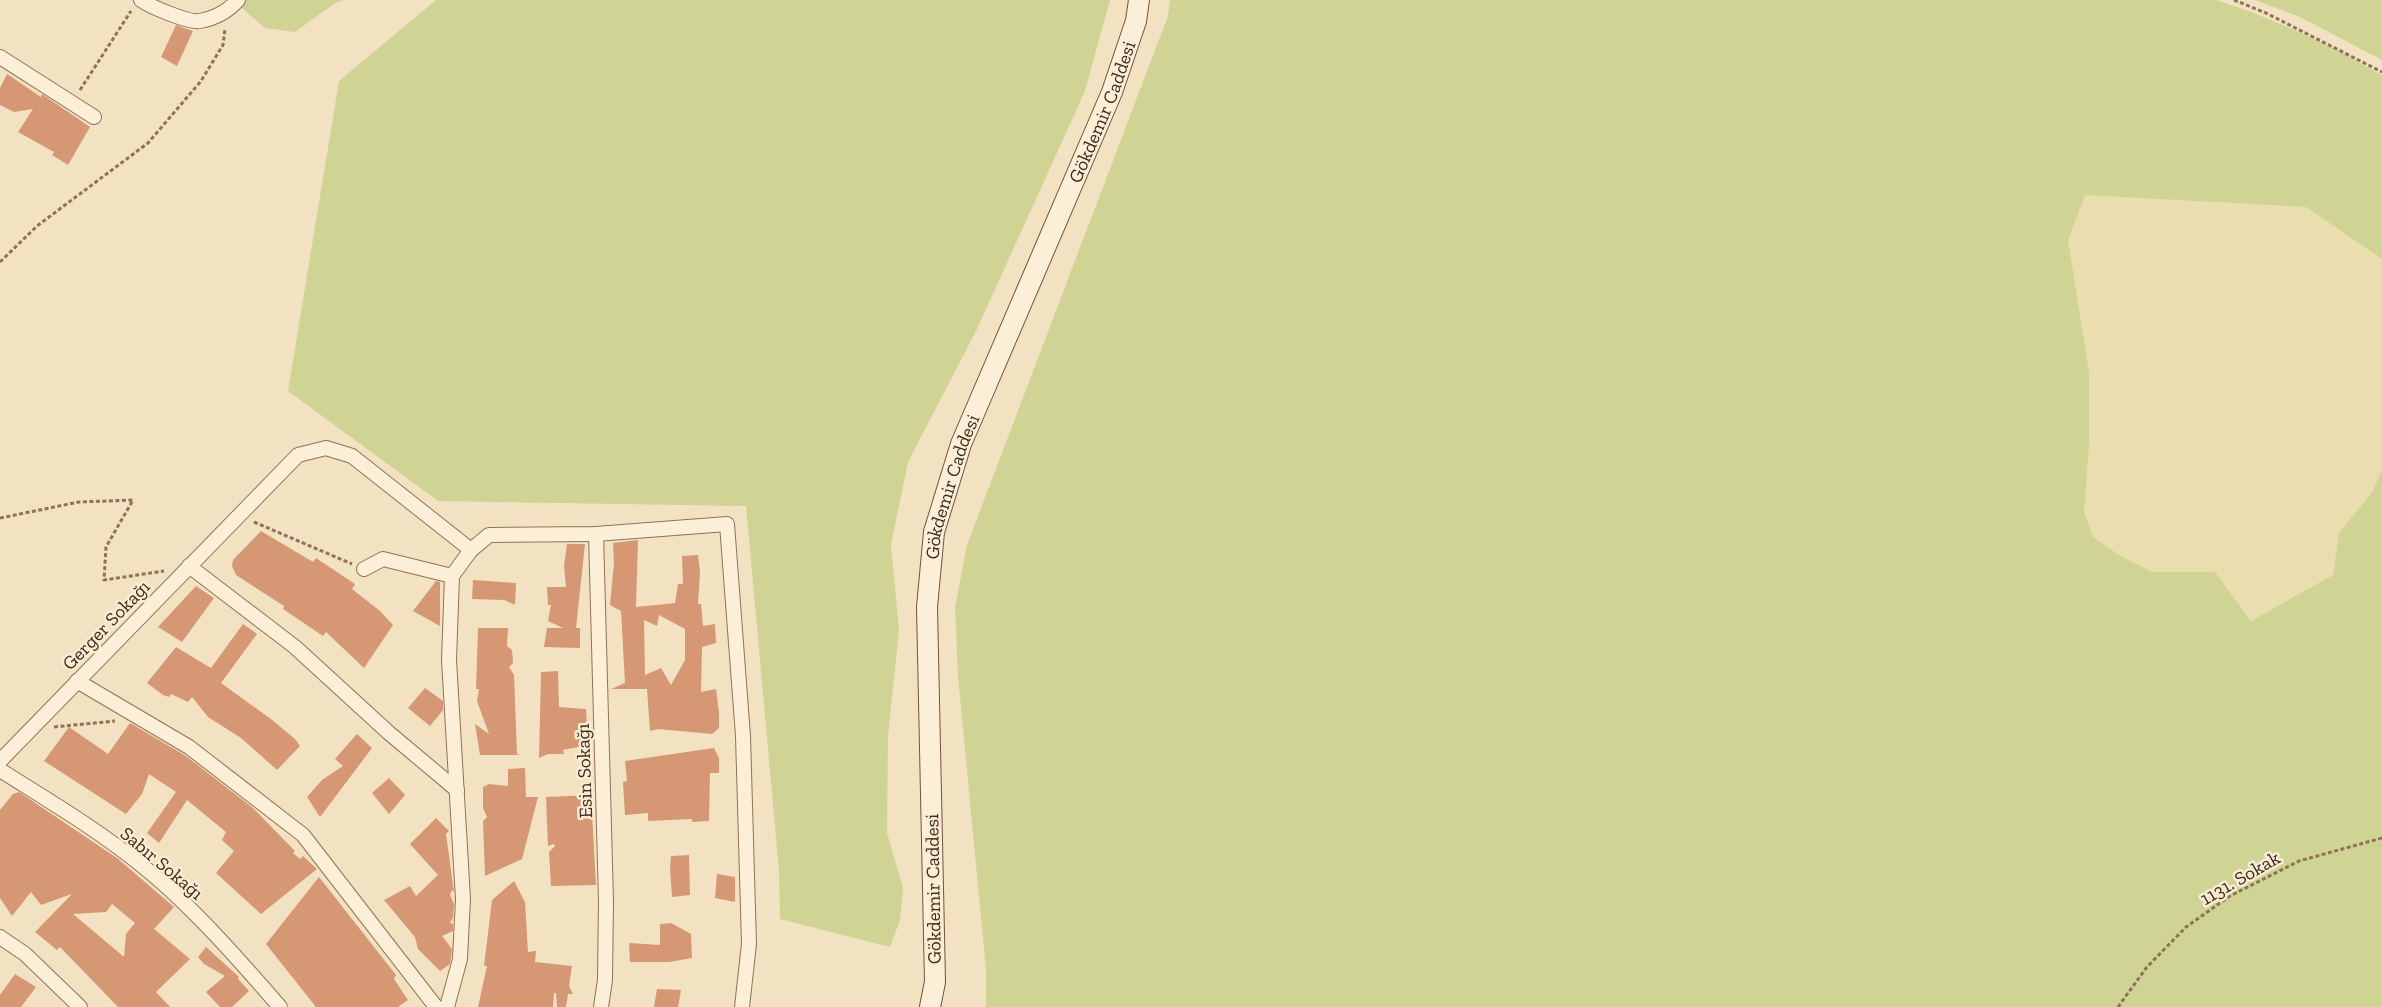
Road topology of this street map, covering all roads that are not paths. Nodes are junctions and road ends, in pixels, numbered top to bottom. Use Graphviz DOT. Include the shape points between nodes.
graph roads {
  1 [pos="238,0"];
  2 [pos="1139,0"];
  3 [pos="137,4"];
  4 [pos="0,57"];
  5 [pos="94,117"];
  6 [pos="596,534"];
  7 [pos="471,550"];
  8 [pos="189,566"];
  9 [pos="364,569"];
  10 [pos="452,576"];
  11 [pos="77,681"];
  12 [pos="0,761"];
  13 [pos="0,770"];
  14 [pos="457,790"];
  15 [pos="0,937"];
  16 [pos="80,1007"];
  17 [pos="280,1007"];
  18 [pos="436,1007"];
  19 [pos="447,1007"];
  20 [pos="601,1007"];
  21 [pos="742,1007"];
  22 [pos="930,1007"];
  1 -- 3 [label="street" via="227,11 198,22"];
  2 -- 22 [label="main road, Gökdemir Caddesi" via="1136,21 1112,92 961,444 934,532 928,607 935,982"];
  4 -- 5 [label="street"];
  6 -- 7 [label="street" via="489,535"];
  6 -- 20 [label="street, Esin Sokağı" via="606,901 605,980"];
  6 -- 21 [label="street" via="727,524 743,736 749,944"];
  7 -- 8 [label="street, Gerger Sokağı" via="352,456 326,448 298,455"];
  7 -- 10 [label="street"];
  8 -- 11 [label="street, Gerger Sokağı"];
  8 -- 14 [label="street" via="295,647"];
  9 -- 10 [label="street" via="383,559"];
  10 -- 14 [label="street" via="449,660"];
  11 -- 12 [label="street, Gerger Sokağı"];
  11 -- 18 [label="street" via="189,747 303,835"];
  13 -- 17 [label="street, Sabır Sokağı" via="145,868"];
  14 -- 19 [label="street" via="463,899 460,959"];
  15 -- 16 [label="street" via="25,954"];
}
